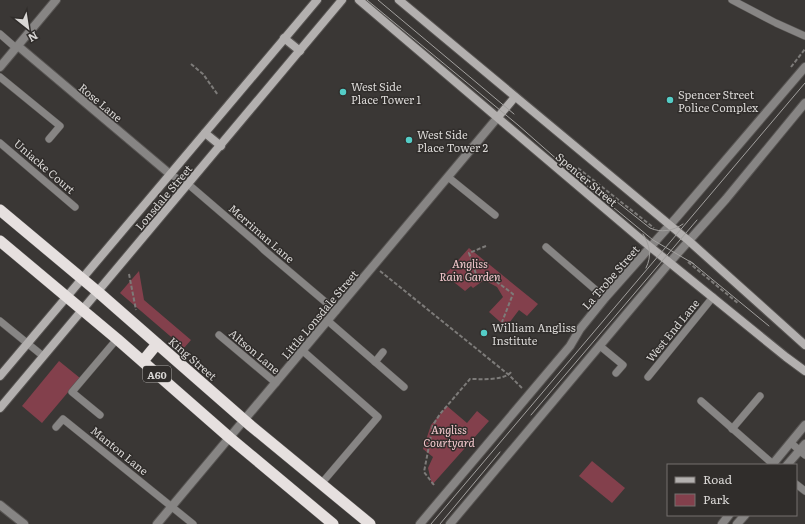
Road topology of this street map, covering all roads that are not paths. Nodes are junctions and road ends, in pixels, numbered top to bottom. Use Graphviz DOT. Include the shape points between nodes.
graph roads {
  1 [pos="56,0"];
  2 [pos="317,0"];
  3 [pos="342,0"];
  4 [pos="359,0"];
  5 [pos="399,0"];
  6 [pos="732,0"];
  7 [pos="0,34"];
  8 [pos="805,36"];
  9 [pos="284,38"];
  10 [pos="17,47"];
  11 [pos="300,51"];
  12 [pos="0,67"];
  13 [pos="805,67"];
  14 [pos="0,77"];
  15 [pos="515,97"];
  16 [pos="805,103"];
  17 [pos="795,116"];
  18 [pos="805,116"];
  19 [pos="498,118"];
  20 [pos="205,133"];
  21 [pos="49,139"];
  22 [pos="0,143"];
  23 [pos="221,146"];
  24 [pos="171,174"];
  25 [pos="448,177"];
  26 [pos="188,184"];
  27 [pos="75,207"];
  28 [pos="0,210"];
  29 [pos="495,215"];
  30 [pos="670,226"];
  31 [pos="0,241"];
  32 [pos="689,241"];
  33 [pos="546,246"];
  34 [pos="651,247"];
  35 [pos="670,262"];
  36 [pos="82,278"];
  37 [pos="98,292"];
  38 [pos="67,297"];
  39 [pos="713,297"];
  40 [pos="605,298"];
  41 [pos="82,310"];
  42 [pos="336,311"];
  43 [pos="0,321"];
  44 [pos="328,321"];
  45 [pos="219,335"];
  46 [pos="117,339"];
  47 [pos="28,343"];
  48 [pos="157,344"];
  49 [pos="805,345"];
  50 [pos="600,346"];
  51 [pos="303,351"];
  52 [pos="383,352"];
  53 [pos="43,356"];
  54 [pos="143,361"];
  55 [pos="375,362"];
  56 [pos="805,371"];
  57 [pos="1,372"];
  58 [pos="616,373"];
  59 [pos="648,377"];
  60 [pos="276,383"];
  61 [pos="404,386"];
  62 [pos="760,396"];
  63 [pos="701,401"];
  64 [pos="0,408"];
  65 [pos="100,415"];
  66 [pos="245,421"];
  67 [pos="805,425"];
  68 [pos="56,427"];
  69 [pos="732,429"];
  70 [pos="230,438"];
  71 [pos="790,443"];
  72 [pos="803,450"];
  73 [pos="772,464"];
  74 [pos="774,464"];
  75 [pos="788,464"];
  76 [pos="321,484"];
  77 [pos="797,485"];
  78 [pos="805,491"];
  79 [pos="0,505"];
  80 [pos="172,506"];
  81 [pos="744,516"];
  82 [pos="24,524"];
  83 [pos="157,524"];
  84 [pos="194,524"];
  85 [pos="333,524"];
  86 [pos="370,524"];
  87 [pos="420,524"];
  88 [pos="450,524"];
  89 [pos="737,524"];
  1 -- 10 [label="street"];
  2 -- 9 [label="main road, Lonsdale Street"];
  3 -- 11 [label="main road, Lonsdale Street"];
  4 -- 19 [label="main road, Spencer Street"];
  5 -- 15 [label="main road, Spencer Street"];
  6 -- 8 [label="lane"];
  7 -- 10 [label="lane"];
  9 -- 11 [label="main road"];
  9 -- 20 [label="main road, Lonsdale Street"];
  10 -- 12 [label="street"];
  10 -- 24 [label="street, Rose Lane"];
  11 -- 23 [label="main road, Lonsdale Street"];
  13 -- 30 [label="street, La Trobe Street"];
  14 -- 21 [label="lane" via="60,126"];
  15 -- 19 [label="main road"];
  15 -- 30 [label="main road, Spencer Street"];
  16 -- 17 [label="street"];
  17 -- 18 [label="street"];
  17 -- 32 [label="street"];
  19 -- 25 [label="street, Little Lonsdale Street"];
  19 -- 34 [label="main road, Spencer Street"];
  20 -- 23 [label="main road"];
  20 -- 24 [label="main road, Lonsdale Street"];
  22 -- 27 [label="lane, Uniacke Court"];
  23 -- 26 [label="main road, Lonsdale Street"];
  24 -- 26 [label="lane, Merriman Lane"];
  24 -- 36 [label="main road, Lonsdale Street"];
  25 -- 29 [label="lane"];
  25 -- 42 [label="street, Little Lonsdale Street"];
  26 -- 37 [label="main road, Lonsdale Street"];
  26 -- 42 [label="lane, Merriman Lane"];
  28 -- 36 [label="highway, King Street / A60"];
  30 -- 32 [label="main road, Spencer Street"];
  30 -- 34 [label="street, La Trobe Street"];
  31 -- 38 [label="highway, A60"];
  32 -- 35 [label="street"];
  32 -- 49 [label="main road, Spencer Street"];
  33 -- 40 [label="lane"];
  34 -- 35 [label="main road, Spencer Street"];
  34 -- 40 [label="street, La Trobe Street"];
  35 -- 39 [label="main road, Spencer Street"];
  35 -- 50 [label="street"];
  36 -- 37 [label="highway, King Street / A60"];
  36 -- 38 [label="main road, Lonsdale Street"];
  37 -- 41 [label="main road, Lonsdale Street"];
  37 -- 48 [label="highway, King Street / A60"];
  38 -- 41 [label="highway, A60"];
  38 -- 47 [label="main road, Lonsdale Street"];
  39 -- 56 [label="main road, Spencer Street"];
  39 -- 59 [label="lane, West End Lane"];
  40 -- 87 [label="street, La Trobe Street" via="570,346"];
  41 -- 46 [label="highway, A60"];
  41 -- 53 [label="main road, Lonsdale Street"];
  42 -- 44 [label="street, Little Lonsdale Street"];
  43 -- 47 [label="lane"];
  44 -- 51 [label="street, Little Lonsdale Street"];
  44 -- 55 [label="lane"];
  45 -- 60 [label="lane, Altson Lane"];
  46 -- 54 [label="highway, A60"];
  46 -- 65 [label="lane" via="72,392"];
  47 -- 53 [label="lane"];
  47 -- 57 [label="main road, Lonsdale Street"];
  48 -- 54 [label="highway"];
  48 -- 66 [label="highway, King Street / A60"];
  50 -- 58 [label="lane" via="622,365"];
  50 -- 88 [label="street"];
  51 -- 60 [label="street, Little Lonsdale Street"];
  51 -- 76 [label="lane" via="378,418"];
  52 -- 55 [label="lane"];
  53 -- 64 [label="main road, Lonsdale Street"];
  54 -- 70 [label="highway, A60"];
  55 -- 61 [label="lane"];
  60 -- 66 [label="street, Little Lonsdale Street"];
  62 -- 69 [label="lane"];
  63 -- 69 [label="lane"];
  66 -- 70 [label="street, Little Lonsdale Street"];
  66 -- 76 [label="highway, King Street / A60"];
  67 -- 71 [label="street"];
  68 -- 80 [label="lane, Manton Lane" via="63,418"];
  69 -- 73 [label="lane"];
  70 -- 80 [label="street, Little Lonsdale Street"];
  70 -- 85 [label="highway, A60"];
  71 -- 72 [label="lane"];
  71 -- 74 [label="street"];
  72 -- 75 [label="street"];
  76 -- 86 [label="highway, King Street / A60"];
  77 -- 78 [label="lane"];
  79 -- 82 [label="street"];
  80 -- 83 [label="street, Little Lonsdale Street"];
  80 -- 84 [label="lane"];
  81 -- 89 [label="street"];
}
